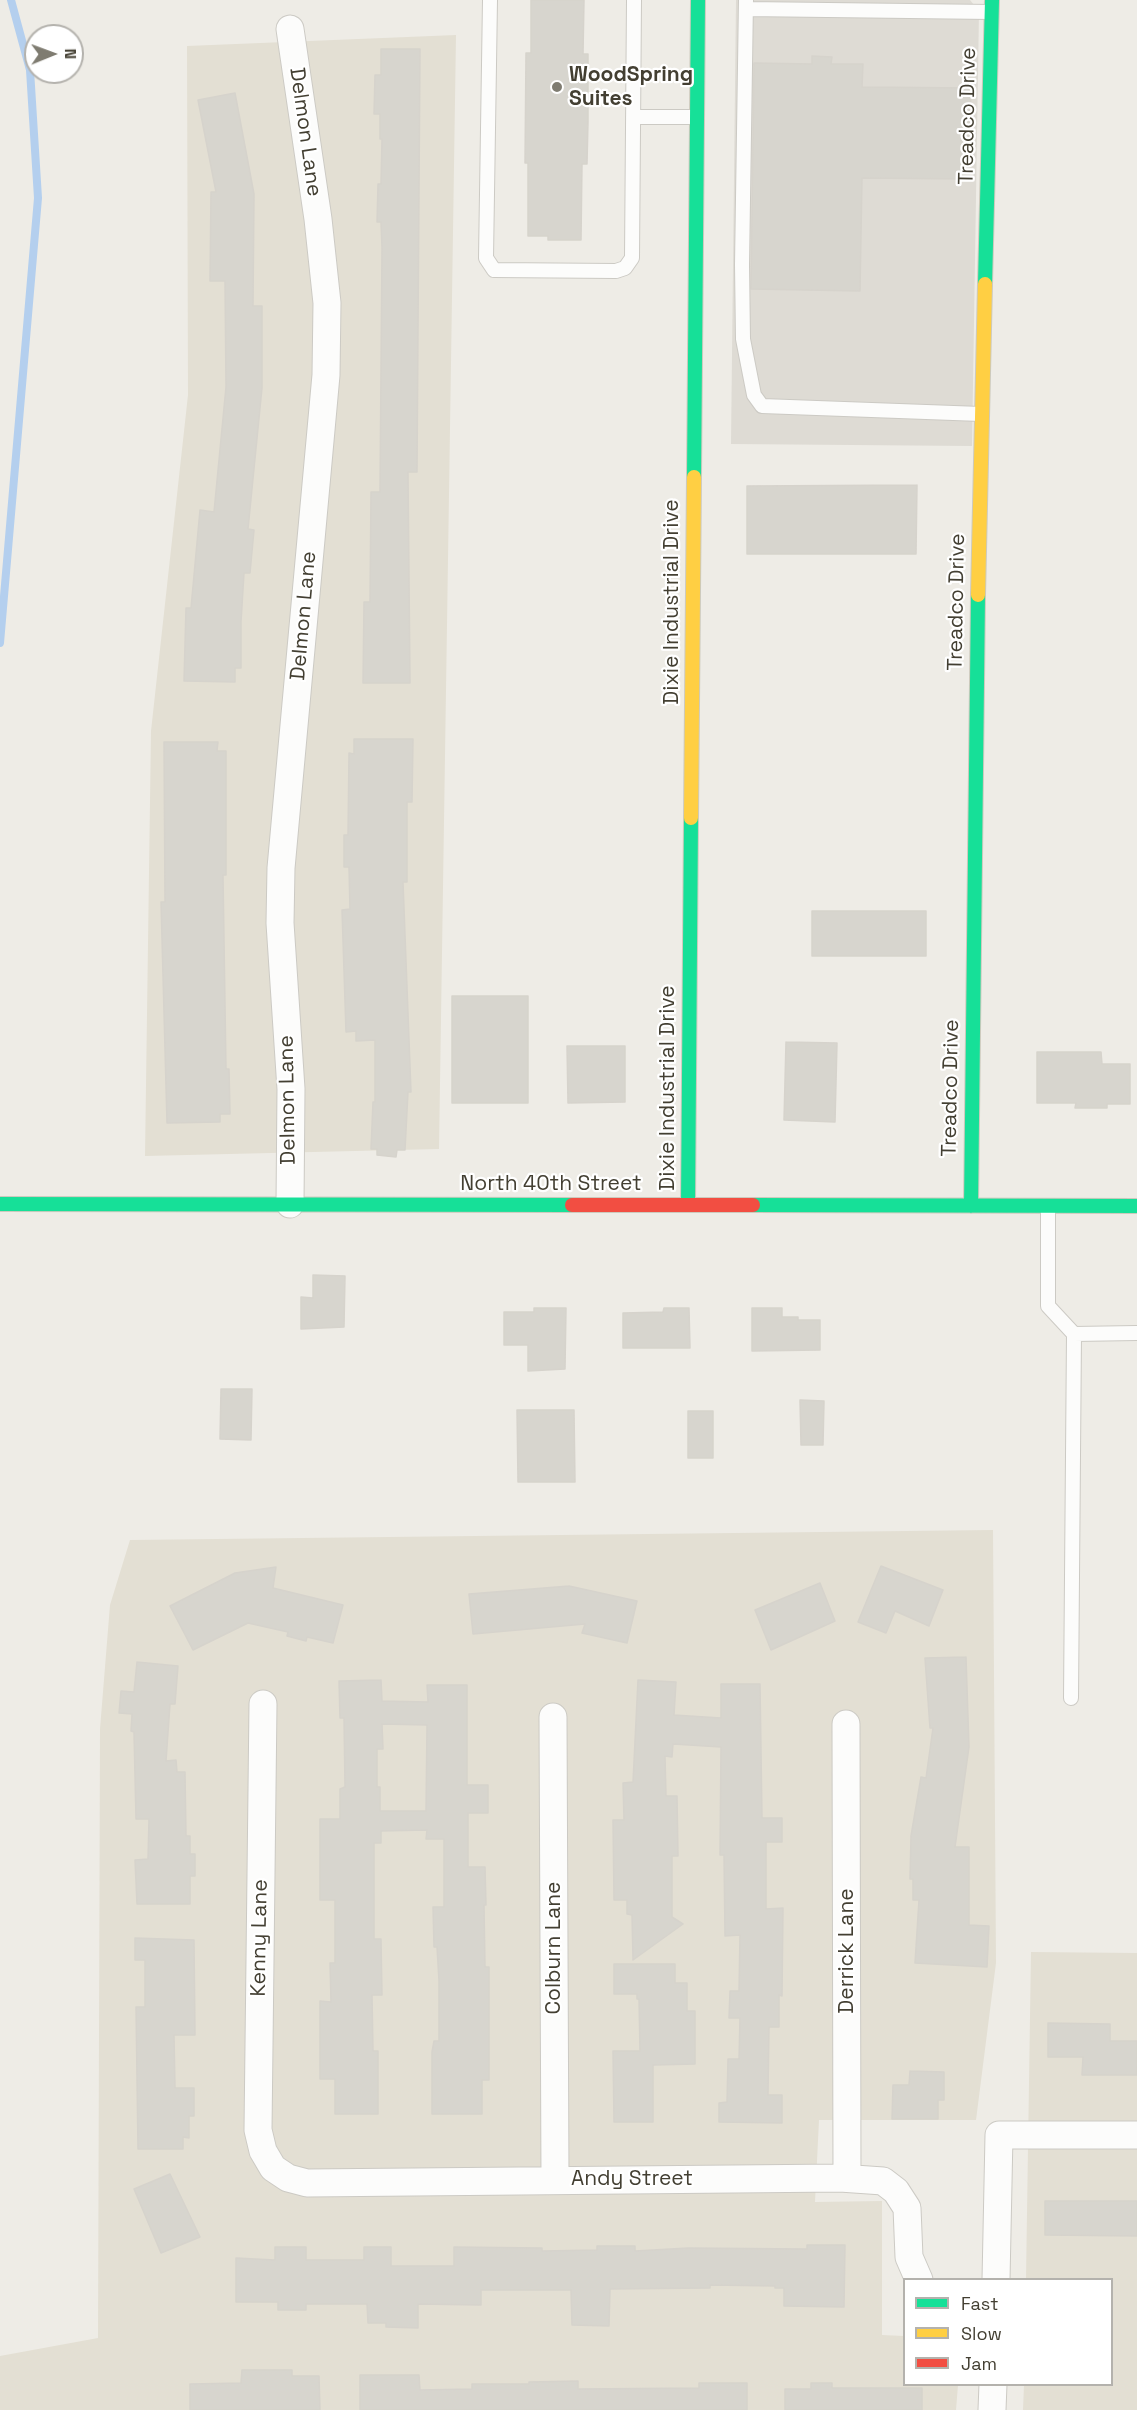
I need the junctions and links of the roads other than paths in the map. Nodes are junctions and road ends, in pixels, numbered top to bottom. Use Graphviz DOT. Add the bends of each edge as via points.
graph roads {
  1 [pos="490,0"];
  2 [pos="634,0"];
  3 [pos="698,0"];
  4 [pos="746,4"];
  5 [pos="992,6"];
  6 [pos="290,29"];
  7 [pos="633,117"];
  8 [pos="697,117"];
  9 [pos="981,414"];
  10 [pos="0,1204"];
  11 [pos="290,1204"];
  12 [pos="688,1205"];
  13 [pos="971,1206"];
  14 [pos="1137,1206"];
  15 [pos="1048,1207"];
  16 [pos="1137,1333"];
  17 [pos="1074,1334"];
  18 [pos="1071,1698"];
  19 [pos="263,1704"];
  20 [pos="553,1717"];
  21 [pos="846,1724"];
  22 [pos="1137,2135"];
  23 [pos="273,2168"];
  24 [pos="847,2178"];
  25 [pos="555,2179"];
  26 [pos="918,2278"];
  27 [pos="996,2278"];
  28 [pos="993,2386"];
  29 [pos="992,2410"];
  1 -- 7 [label="lane" via="486,258 494,270 625,268 632,258"];
  2 -- 7 [label="lane"];
  3 -- 8 [label="street, Dixie Industrial Drive"];
  4 -- 5 [label="lane"];
  4 -- 9 [label="lane" via="743,339 754,395 762,406"];
  5 -- 9 [label="street, Treadco Drive"];
  6 -- 11 [label="street, Delmon Lane" via="318,219 327,324 326,375 281,868 280,923 291,1089"];
  7 -- 8 [label="lane"];
  8 -- 12 [label="street, Dixie Industrial Drive"];
  9 -- 13 [label="street, Treadco Drive"];
  10 -- 11 [label="street, North 40th Street"];
  11 -- 12 [label="street, North 40th Street"];
  12 -- 13 [label="street, North 40th Street"];
  13 -- 15 [label="street, North 40th Street"];
  14 -- 15 [label="street, North 40th Street"];
  15 -- 17 [label="lane" via="1048,1306"];
  16 -- 17 [label="lane"];
  17 -- 18 [label="lane"];
  19 -- 23 [label="street, Kenny Lane" via="258,2130 263,2151"];
  20 -- 25 [label="street, Colburn Lane"];
  21 -- 24 [label="street, Derrick Lane"];
  22 -- 27 [label="street" via="999,2135"];
  23 -- 25 [label="street, Andy Street" via="288,2178 307,2182"];
  24 -- 25 [label="street, Andy Street"];
  24 -- 26 [label="street, Andy Street" via="883,2181 897,2191 907,2208 909,2257"];
  28 -- 29 [label="street"];
}
